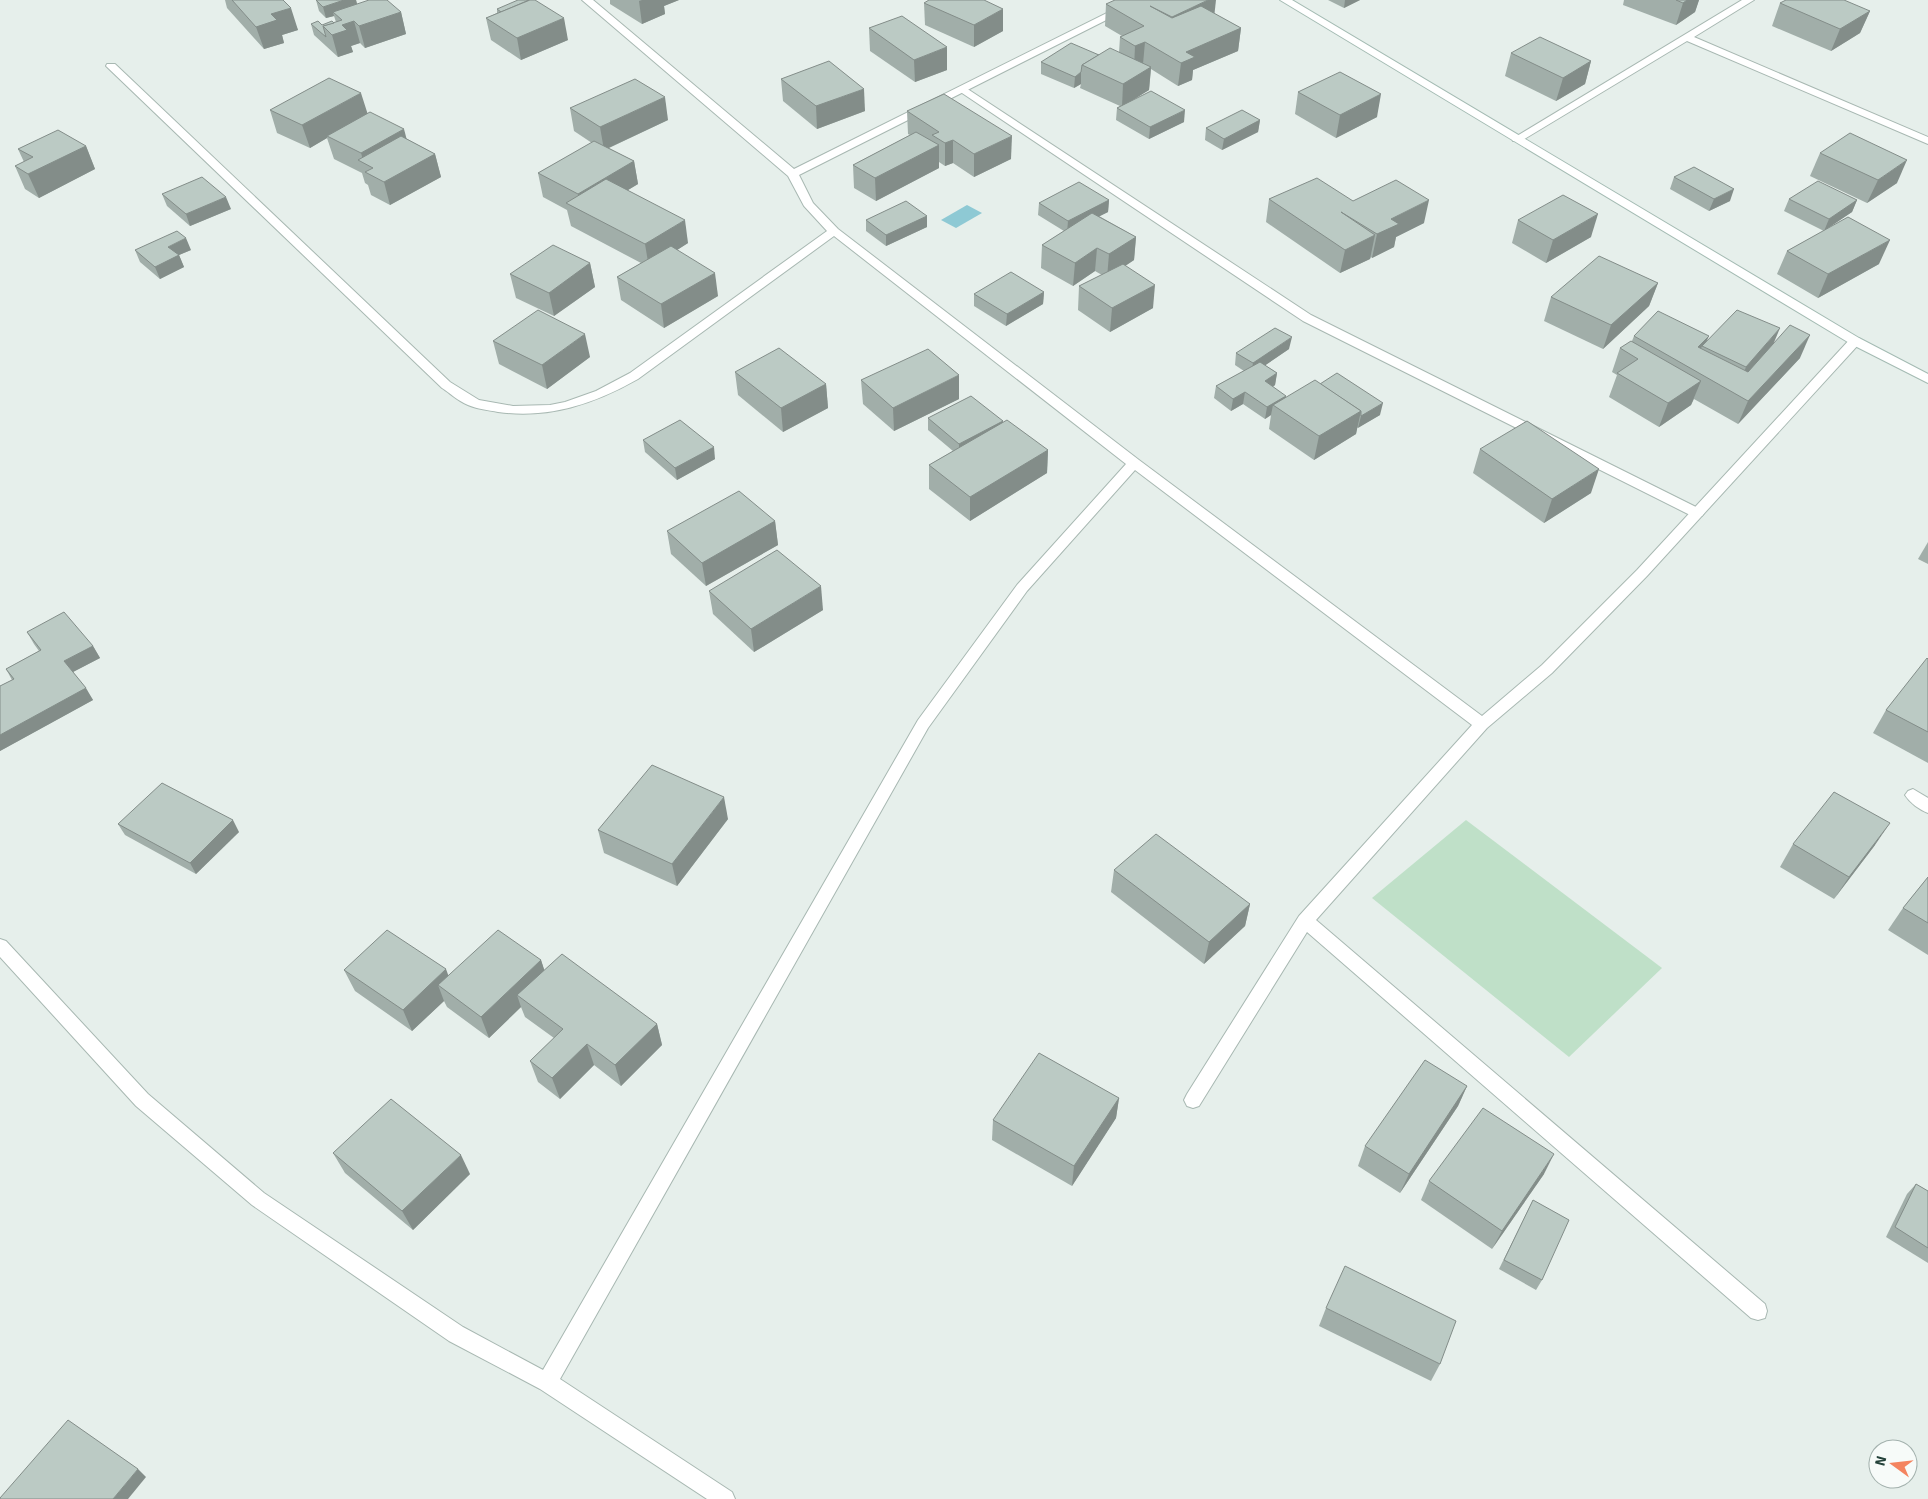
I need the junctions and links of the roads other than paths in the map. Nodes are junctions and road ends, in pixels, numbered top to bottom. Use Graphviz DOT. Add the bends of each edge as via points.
graph roads {
  1 [pos="587,0"];
  2 [pos="1141,0"];
  3 [pos="1285,0"];
  4 [pos="1750,0"];
  5 [pos="1686,37"];
  6 [pos="111,66"];
  7 [pos="964,89"];
  8 [pos="1517,139"];
  9 [pos="1928,141"];
  10 [pos="793,174"];
  11 [pos="834,231"];
  12 [pos="1855,341"];
  13 [pos="1928,379"];
  14 [pos="1134,463"];
  15 [pos="1697,513"];
  16 [pos="1482,724"];
  17 [pos="1913,795"];
  18 [pos="1928,807"];
  19 [pos="1305,921"];
  20 [pos="4,958"];
  21 [pos="1193,1100"];
  22 [pos="1758,1311"];
  23 [pos="547,1382"];
  24 [pos="725,1499"];
  1 -- 10 [label="street"];
  2 -- 7 [label="street"];
  3 -- 8 [label="street"];
  4 -- 5 [label="street"];
  5 -- 8 [label="street"];
  5 -- 9 [label="street"];
  6 -- 11 [label="street" via="446,385 472,403 508,410 537,411 571,406 606,393"];
  7 -- 10 [label="street"];
  7 -- 15 [label="street" via="1307,318"];
  8 -- 12 [label="street"];
  10 -- 11 [label="street" via="808,204"];
  11 -- 14 [label="street"];
  12 -- 13 [label="street"];
  12 -- 15 [label="street"];
  14 -- 16 [label="street"];
  14 -- 23 [label="street" via="1022,588 923,724"];
  15 -- 16 [label="street" via="1546,668"];
  16 -- 19 [label="street"];
  17 -- 18 [label="street"];
  19 -- 21 [label="street"];
  19 -- 22 [label="street"];
  20 -- 23 [label="street" via="142,1100 258,1199 456,1334"];
  23 -- 24 [label="street"];
}
